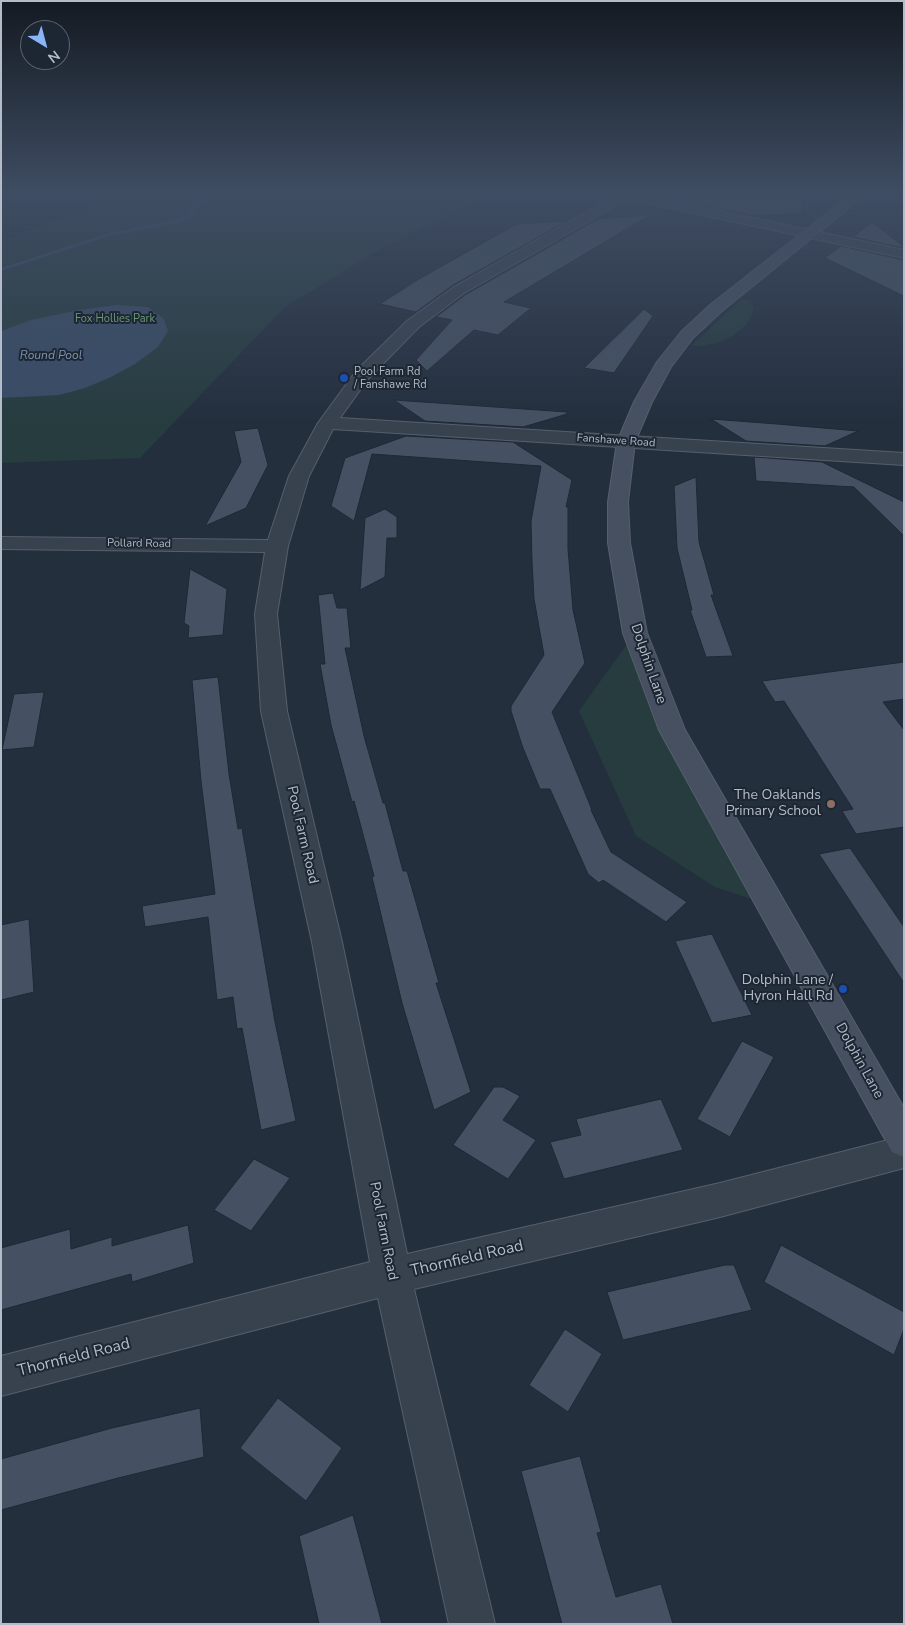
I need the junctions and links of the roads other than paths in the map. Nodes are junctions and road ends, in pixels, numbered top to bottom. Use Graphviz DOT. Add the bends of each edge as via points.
graph roads {
  1 [pos="493,271"];
  2 [pos="763,271"];
  3 [pos="327,422"];
  4 [pos="626,442"];
  5 [pos="904,459"];
  6 [pos="1,543"];
  7 [pos="277,546"];
  8 [pos="904,1141"];
  9 [pos="904,1152"];
  10 [pos="391,1276"];
  11 [pos="1,1376"];
  12 [pos="472,1624"];
  1 -- 3 [label="street, Pool Farm Road" via="459,290 413,324 362,375"];
  2 -- 4 [label="street, Dolphin Lane" via="687,335 663,366"];
  3 -- 4 [label="street, Fanshawe Road"];
  3 -- 7 [label="street, Pool Farm Road" via="299,476"];
  4 -- 5 [label="street, Fanshawe Road"];
  4 -- 8 [label="street, Dolphin Lane" via="618,502 625,587 635,633 672,730"];
  6 -- 7 [label="street, Pollard Road"];
  7 -- 10 [label="street, Pool Farm Road" via="266,614 274,710 327,942"];
  9 -- 10 [label="street, Thornfield Road" via="720,1200"];
  10 -- 11 [label="street, Thornfield Road"];
  10 -- 12 [label="street, Pool Farm Road"];
}
